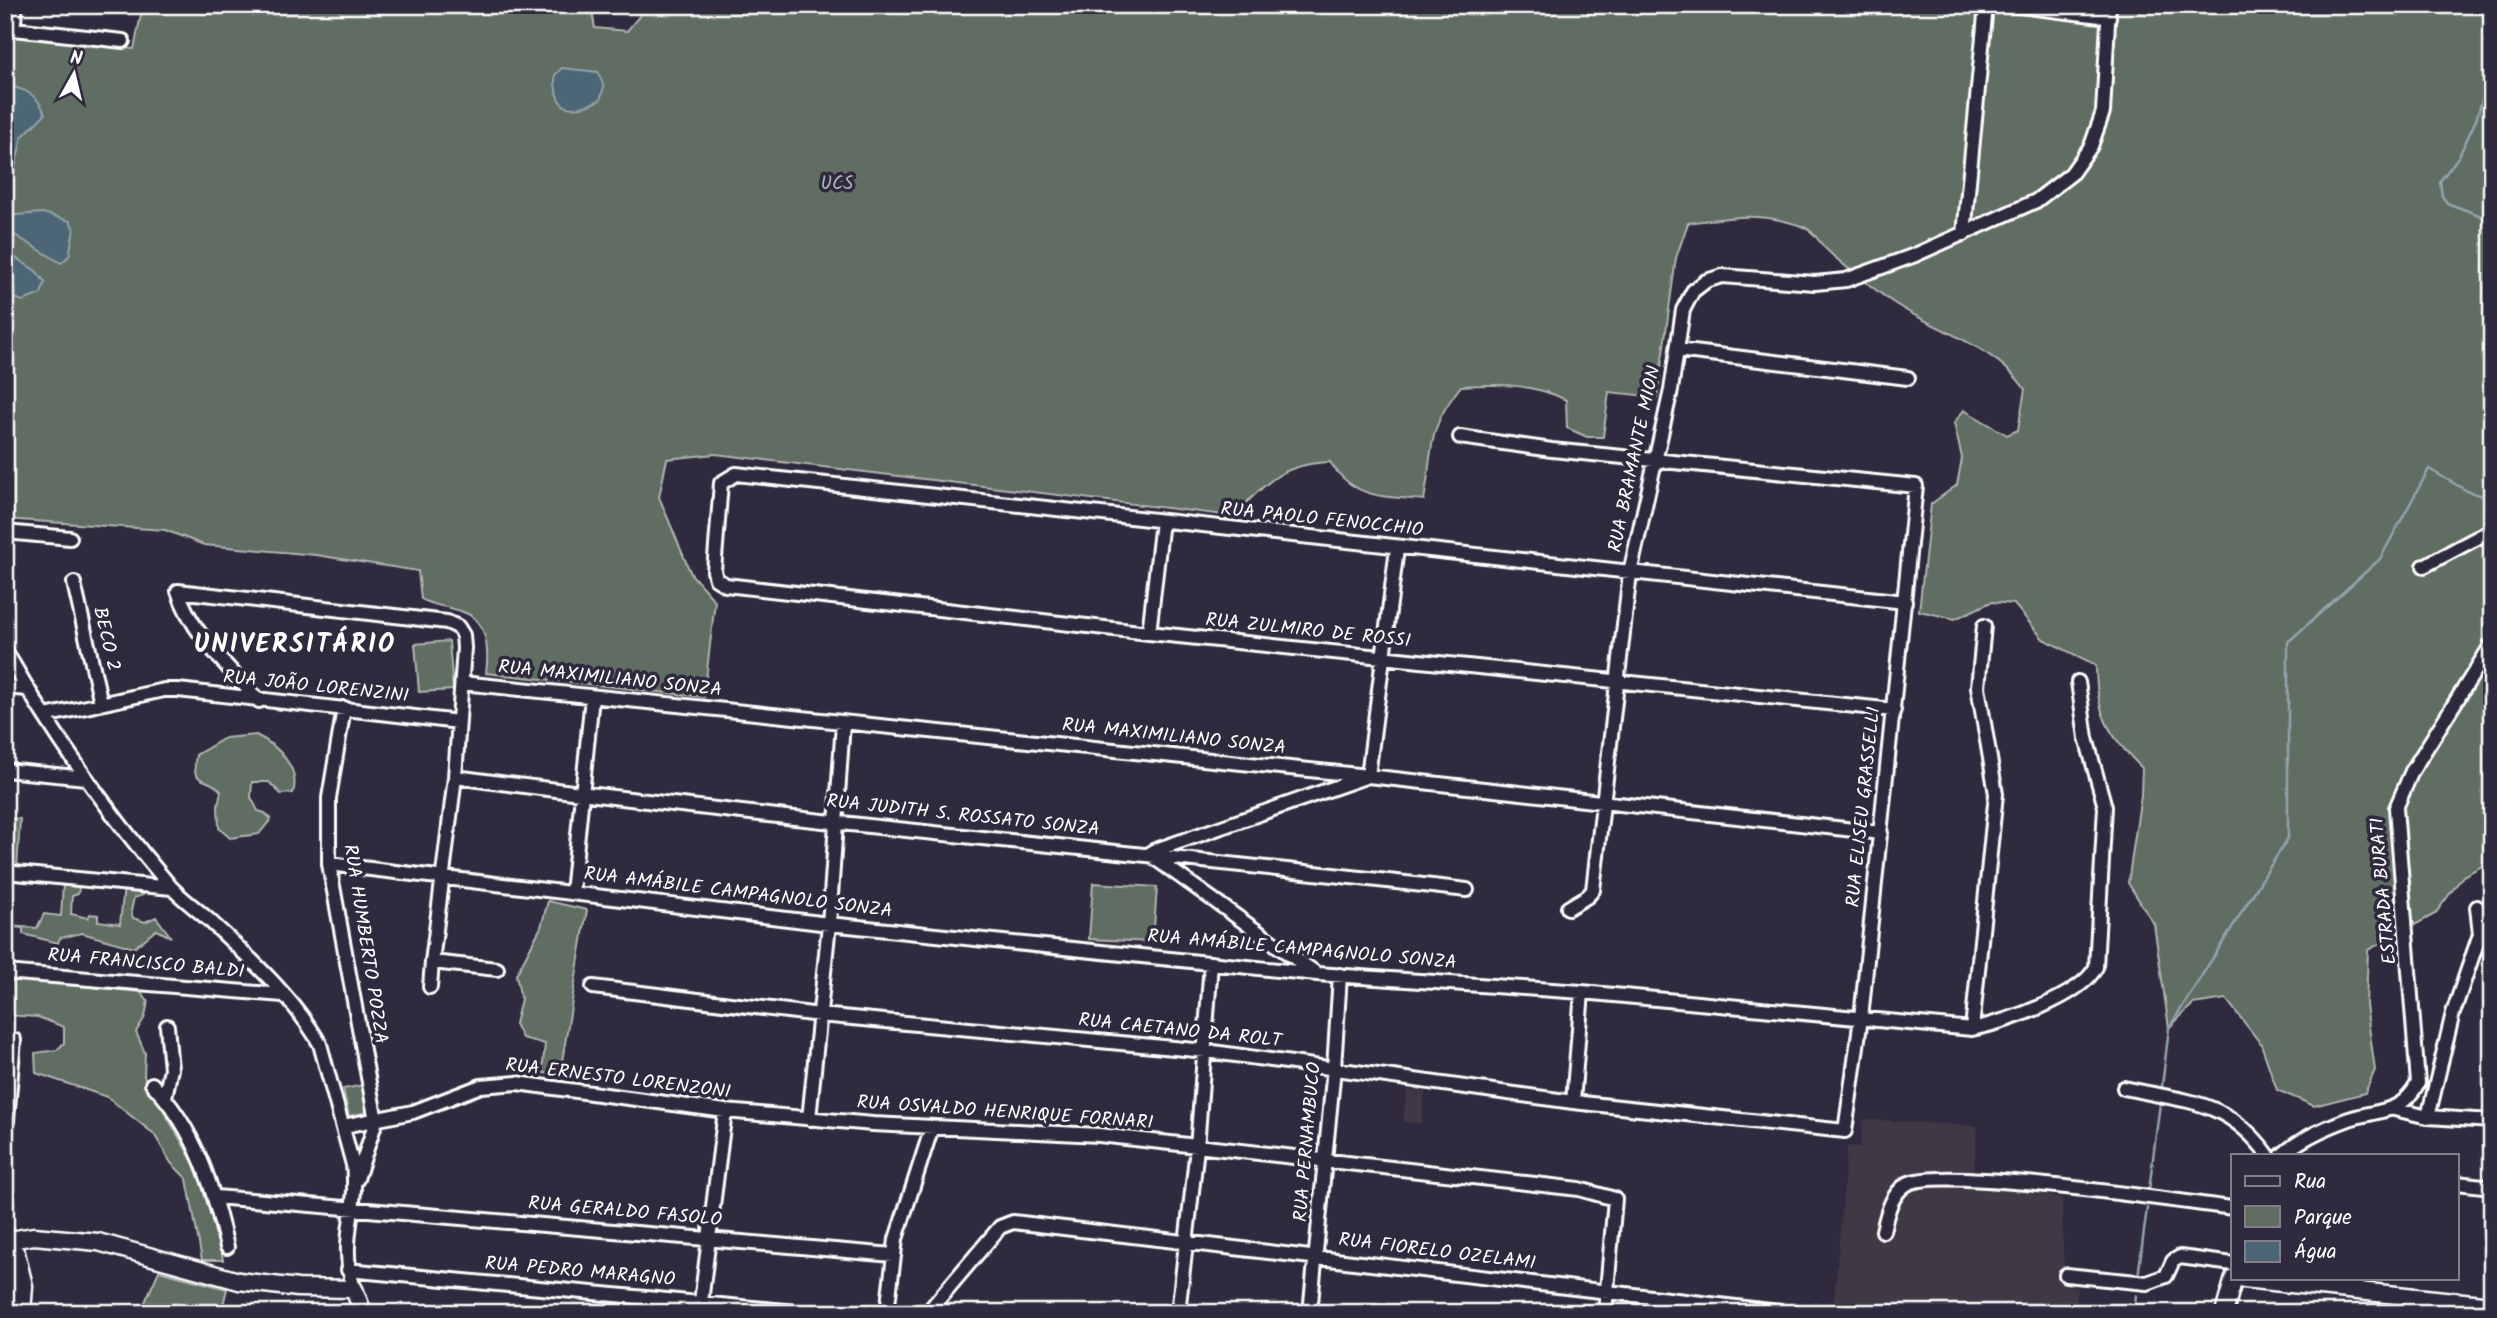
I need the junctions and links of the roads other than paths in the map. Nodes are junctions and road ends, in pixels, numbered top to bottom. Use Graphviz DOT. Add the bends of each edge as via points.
graph roads {
  1 [pos="16,5"];
  2 [pos="1986,5"];
  3 [pos="2011,5"];
  4 [pos="2109,11"];
  5 [pos="9,28"];
  6 [pos="123,41"];
  7 [pos="1964,234"];
  8 [pos="1677,349"];
  9 [pos="1908,378"];
  10 [pos="1460,437"];
  11 [pos="1655,461"];
  12 [pos="1162,521"];
  13 [pos="2492,530"];
  14 [pos="5,532"];
  15 [pos="70,538"];
  16 [pos="1397,548"];
  17 [pos="2424,566"];
  18 [pos="1630,573"];
  19 [pos="74,583"];
  20 [pos="720,583"];
  21 [pos="1905,602"];
  22 [pos="1984,626"];
  23 [pos="1149,633"];
  24 [pos="2492,644"];
  25 [pos="5,650"];
  26 [pos="1384,658"];
  27 [pos="1617,682"];
  28 [pos="2078,682"];
  29 [pos="462,683"];
  30 [pos="5,687"];
  31 [pos="27,689"];
  32 [pos="592,697"];
  33 [pos="259,701"];
  34 [pos="101,704"];
  35 [pos="344,708"];
  36 [pos="1894,710"];
  37 [pos="45,716"];
  38 [pos="459,722"];
  39 [pos="843,723"];
  40 [pos="5,770"];
  41 [pos="1368,776"];
  42 [pos="455,777"];
  43 [pos="86,778"];
  44 [pos="583,794"];
  45 [pos="1604,802"];
  46 [pos="836,823"];
  47 [pos="1881,833"];
  48 [pos="1148,853"];
  49 [pos="329,864"];
  50 [pos="5,872"];
  51 [pos="443,877"];
  52 [pos="172,888"];
  53 [pos="1467,890"];
  54 [pos="572,893"];
  55 [pos="2477,907"];
  56 [pos="1568,908"];
  57 [pos="829,924"];
  58 [pos="432,962"];
  59 [pos="1211,963"];
  60 [pos="497,970"];
  61 [pos="5,972"];
  62 [pos="1317,974"];
  63 [pos="1340,975"];
  64 [pos="429,987"];
  65 [pos="593,987"];
  66 [pos="1582,992"];
  67 [pos="283,995"];
  68 [pos="820,1015"];
  69 [pos="1861,1018"];
  70 [pos="167,1026"];
  71 [pos="1972,1029"];
  72 [pos="14,1040"];
  73 [pos="1206,1051"];
  74 [pos="1334,1068"];
  75 [pos="152,1084"];
  76 [pos="2124,1088"];
  77 [pos="165,1097"];
  78 [pos="1573,1102"];
  79 [pos="2393,1109"];
  80 [pos="725,1111"];
  81 [pos="2428,1117"];
  82 [pos="809,1119"];
  83 [pos="376,1121"];
  84 [pos="2492,1121"];
  85 [pos="344,1126"];
  86 [pos="932,1128"];
  87 [pos="1845,1131"];
  88 [pos="6,1136"];
  89 [pos="5,1143"];
  90 [pos="1197,1148"];
  91 [pos="2267,1154"];
  92 [pos="2282,1154"];
  93 [pos="1326,1161"];
  94 [pos="355,1183"];
  95 [pos="2458,1183"];
  96 [pos="2492,1187"];
  97 [pos="216,1197"];
  98 [pos="353,1206"];
  99 [pos="2231,1208"];
  100 [pos="1883,1231"];
  101 [pos="708,1238"];
  102 [pos="1185,1242"];
  103 [pos="227,1247"];
  104 [pos="10,1250"];
  105 [pos="893,1255"];
  106 [pos="1316,1256"];
  107 [pos="2231,1264"];
  108 [pos="348,1270"];
  109 [pos="2066,1275"];
  110 [pos="2233,1280"];
  111 [pos="2253,1280"];
  112 [pos="354,1289"];
  113 [pos="1606,1291"];
  114 [pos="701,1302"];
  115 [pos="2492,1305"];
  116 [pos="9,1313"];
  117 [pos="22,1313"];
  118 [pos="363,1313"];
  119 [pos="807,1313"];
  120 [pos="887,1313"];
  121 [pos="927,1313"];
  122 [pos="1178,1313"];
  123 [pos="1310,1313"];
  124 [pos="1605,1313"];
  125 [pos="1787,1313"];
  126 [pos="2224,1313"];
  1 -- 5 [label="street"];
  2 -- 7 [label="street"];
  3 -- 4 [label="street"];
  4 -- 7 [label="street, RUA BRAMANTE MION" via="2103,112 2091,146 2071,174 2036,201"];
  5 -- 6 [label="street"];
  7 -- 8 [label="street, RUA BRAMANTE MION" via="1846,280 1815,283 1722,275 1706,281 1692,291 1683,310"];
  8 -- 9 [label="street"];
  8 -- 11 [label="street, RUA BRAMANTE MION"];
  10 -- 11 [label="street"];
  11 -- 18 [label="street, RUA BRAMANTE MION"];
  11 -- 21 [label="street, RUA ELISEU GRASSELLI" via="1916,486"];
  12 -- 16 [label="street, RUA PAOLO FENOCCHIO"];
  12 -- 20 [label="street, RUA PAOLO FENOCCHIO" via="736,474 721,483 714,571"];
  12 -- 23 [label="street"];
  13 -- 17 [label="street"];
  14 -- 15 [label="street"];
  16 -- 18 [label="street, RUA PAOLO FENOCCHIO"];
  16 -- 26 [label="street"];
  18 -- 21 [label="street, RUA PAOLO FENOCCHIO"];
  18 -- 27 [label="street, RUA BRAMANTE MION"];
  19 -- 34 [label="street, BECO 2"];
  20 -- 23 [label="street, RUA ZULMIRO DE ROSSI"];
  21 -- 36 [label="street, RUA ELISEU GRASSELLI"];
  22 -- 71 [label="street" via="1978,687 1996,794"];
  23 -- 26 [label="street, RUA ZULMIRO DE ROSSI"];
  24 -- 79 [label="street, ESTRADA BURATI" via="2412,771 2396,808 2419,1065 2418,1083 2410,1097"];
  25 -- 31 [label="street"];
  26 -- 27 [label="street, RUA ZULMIRO DE ROSSI"];
  26 -- 41 [label="street"];
  27 -- 36 [label="street, RUA ZULMIRO DE ROSSI"];
  27 -- 45 [label="street, RUA BRAMANTE MION"];
  28 -- 71 [label="street, RUA AMÁBILE CAMPAGNOLO SONZA" via="2086,738 2105,807 2096,967 2091,976 2042,1006 2005,1022"];
  29 -- 32 [label="street, RUA MAXIMILIANO SONZA"];
  29 -- 33 [label="street" via="463,635 447,622 178,591 199,634"];
  29 -- 38 [label="street"];
  30 -- 31 [label="street"];
  31 -- 37 [label="street"];
  32 -- 39 [label="street, RUA MAXIMILIANO SONZA"];
  32 -- 44 [label="street"];
  33 -- 34 [label="street, RUA JOÃO LORENZINI" via="164,690"];
  33 -- 35 [label="street, RUA JOÃO LORENZINI"];
  34 -- 37 [label="street, RUA JOÃO LORENZINI"];
  35 -- 38 [label="street, RUA JOÃO LORENZINI"];
  35 -- 49 [label="street, RUA HUMBERTO POZZA" via="329,798"];
  36 -- 47 [label="street, RUA ELISEU GRASSELLI"];
  37 -- 43 [label="street"];
  38 -- 42 [label="street"];
  39 -- 41 [label="street, RUA MAXIMILIANO SONZA"];
  39 -- 46 [label="street"];
  40 -- 43 [label="street"];
  41 -- 45 [label="street, RUA MAXIMILIANO SONZA"];
  41 -- 48 [label="street"];
  42 -- 44 [label="street, RUA JUDITH S. ROSSATO SONZA"];
  42 -- 51 [label="street"];
  43 -- 52 [label="street"];
  44 -- 46 [label="street, RUA JUDITH S. ROSSATO SONZA"];
  44 -- 54 [label="street"];
  45 -- 47 [label="street, RUA MAXIMILIANO SONZA"];
  45 -- 56 [label="street, RUA BRAMANTE MION" via="1592,890"];
  46 -- 48 [label="street, RUA JUDITH S. ROSSATO SONZA"];
  46 -- 57 [label="street"];
  47 -- 69 [label="street, RUA ELISEU GRASSELLI"];
  48 -- 53 [label="street, RUA JUDITH S. ROSSATO SONZA"];
  48 -- 62 [label="street"];
  49 -- 51 [label="street, RUA AMÁBILE CAMPAGNOLO SONZA"];
  49 -- 83 [label="street, RUA HUMBERTO POZZA"];
  50 -- 52 [label="street"];
  51 -- 54 [label="street, RUA AMÁBILE CAMPAGNOLO SONZA"];
  51 -- 58 [label="street"];
  52 -- 67 [label="street"];
  54 -- 57 [label="street, RUA AMÁBILE CAMPAGNOLO SONZA"];
  55 -- 81 [label="street" via="2480,934 2453,1013"];
  57 -- 59 [label="street, RUA AMÁBILE CAMPAGNOLO SONZA"];
  57 -- 68 [label="street"];
  58 -- 60 [label="street"];
  58 -- 64 [label="street"];
  59 -- 62 [label="street, RUA AMÁBILE CAMPAGNOLO SONZA"];
  59 -- 73 [label="street"];
  61 -- 67 [label="street, RUA FRANCISCO BALDI"];
  62 -- 63 [label="street, RUA AMÁBILE CAMPAGNOLO SONZA"];
  63 -- 66 [label="street, RUA AMÁBILE CAMPAGNOLO SONZA"];
  63 -- 74 [label="street, RUA PERNAMBUCO"];
  65 -- 68 [label="street, RUA CAETANO DA ROLT"];
  66 -- 69 [label="street, RUA AMÁBILE CAMPAGNOLO SONZA"];
  66 -- 78 [label="street"];
  67 -- 85 [label="street" via="320,1044"];
  68 -- 73 [label="street, RUA CAETANO DA ROLT"];
  68 -- 82 [label="street"];
  69 -- 71 [label="street, RUA AMÁBILE CAMPAGNOLO SONZA"];
  69 -- 87 [label="street, RUA ELISEU GRASSELLI"];
  70 -- 77 [label="street" via="170,1069"];
  72 -- 88 [label="street"];
  73 -- 74 [label="street, RUA CAETANO DA ROLT"];
  73 -- 90 [label="street"];
  74 -- 78 [label="street, RUA CAETANO DA ROLT"];
  74 -- 93 [label="street, RUA PERNAMBUCO"];
  75 -- 77 [label="street"];
  76 -- 91 [label="street" via="2229,1115"];
  77 -- 97 [label="street" via="200,1155"];
  78 -- 87 [label="street, RUA CAETANO DA ROLT"];
  79 -- 81 [label="street"];
  79 -- 92 [label="street" via="2348,1119"];
  80 -- 82 [label="street, RUA ERNESTO LORENZONI"];
  80 -- 83 [label="street, RUA ERNESTO LORENZONI" via="499,1083"];
  80 -- 101 [label="street"];
  81 -- 84 [label="street"];
  82 -- 86 [label="street, RUA OSVALDO HENRIQUE FORNARI"];
  83 -- 85 [label="street, RUA ERNESTO LORENZONI"];
  83 -- 94 [label="street, RUA HUMBERTO POZZA"];
  85 -- 94 [label="street"];
  86 -- 90 [label="street, RUA OSVALDO HENRIQUE FORNARI" via="1099,1135"];
  86 -- 105 [label="street"];
  88 -- 89 [label="street"];
  90 -- 93 [label="street, RUA OSVALDO HENRIQUE FORNARI"];
  90 -- 102 [label="street"];
  93 -- 106 [label="street, RUA PERNAMBUCO"];
  93 -- 113 [label="street, RUA OSVALDO HENRIQUE FORNARI" via="1579,1189 1615,1199"];
  94 -- 98 [label="street"];
  95 -- 96 [label="street"];
  97 -- 98 [label="street, RUA GERALDO FASOLO"];
  97 -- 103 [label="street"];
  98 -- 101 [label="street, RUA GERALDO FASOLO"];
  98 -- 108 [label="street" via="346,1239"];
  99 -- 100 [label="street" via="2051,1186 1920,1179 1897,1192"];
  101 -- 105 [label="street, RUA GERALDO FASOLO"];
  101 -- 114 [label="street"];
  102 -- 106 [label="street, RUA FIORELO OZELAMI"];
  102 -- 121 [label="street, RUA FIORELO OZELAMI" via="1013,1222 1000,1227"];
  102 -- 122 [label="street"];
  104 -- 112 [label="main road" via="26,1237 107,1244 239,1281"];
  104 -- 116 [label="main road"];
  104 -- 117 [label="main road" via="24,1286"];
  105 -- 120 [label="street"];
  106 -- 113 [label="street, RUA FIORELO OZELAMI"];
  106 -- 123 [label="street, RUA PERNAMBUCO"];
  107 -- 109 [label="street" via="2180,1257 2166,1276 2147,1283"];
  108 -- 112 [label="street"];
  108 -- 114 [label="street, RUA PEDRO MARAGNO"];
  110 -- 126 [label="main road"];
  111 -- 115 [label="main road"];
  112 -- 118 [label="main road"];
  113 -- 124 [label="street"];
  113 -- 125 [label="street, RUA FIORELO OZELAMI"];
  114 -- 119 [label="street, RUA PEDRO MARAGNO"];
}
